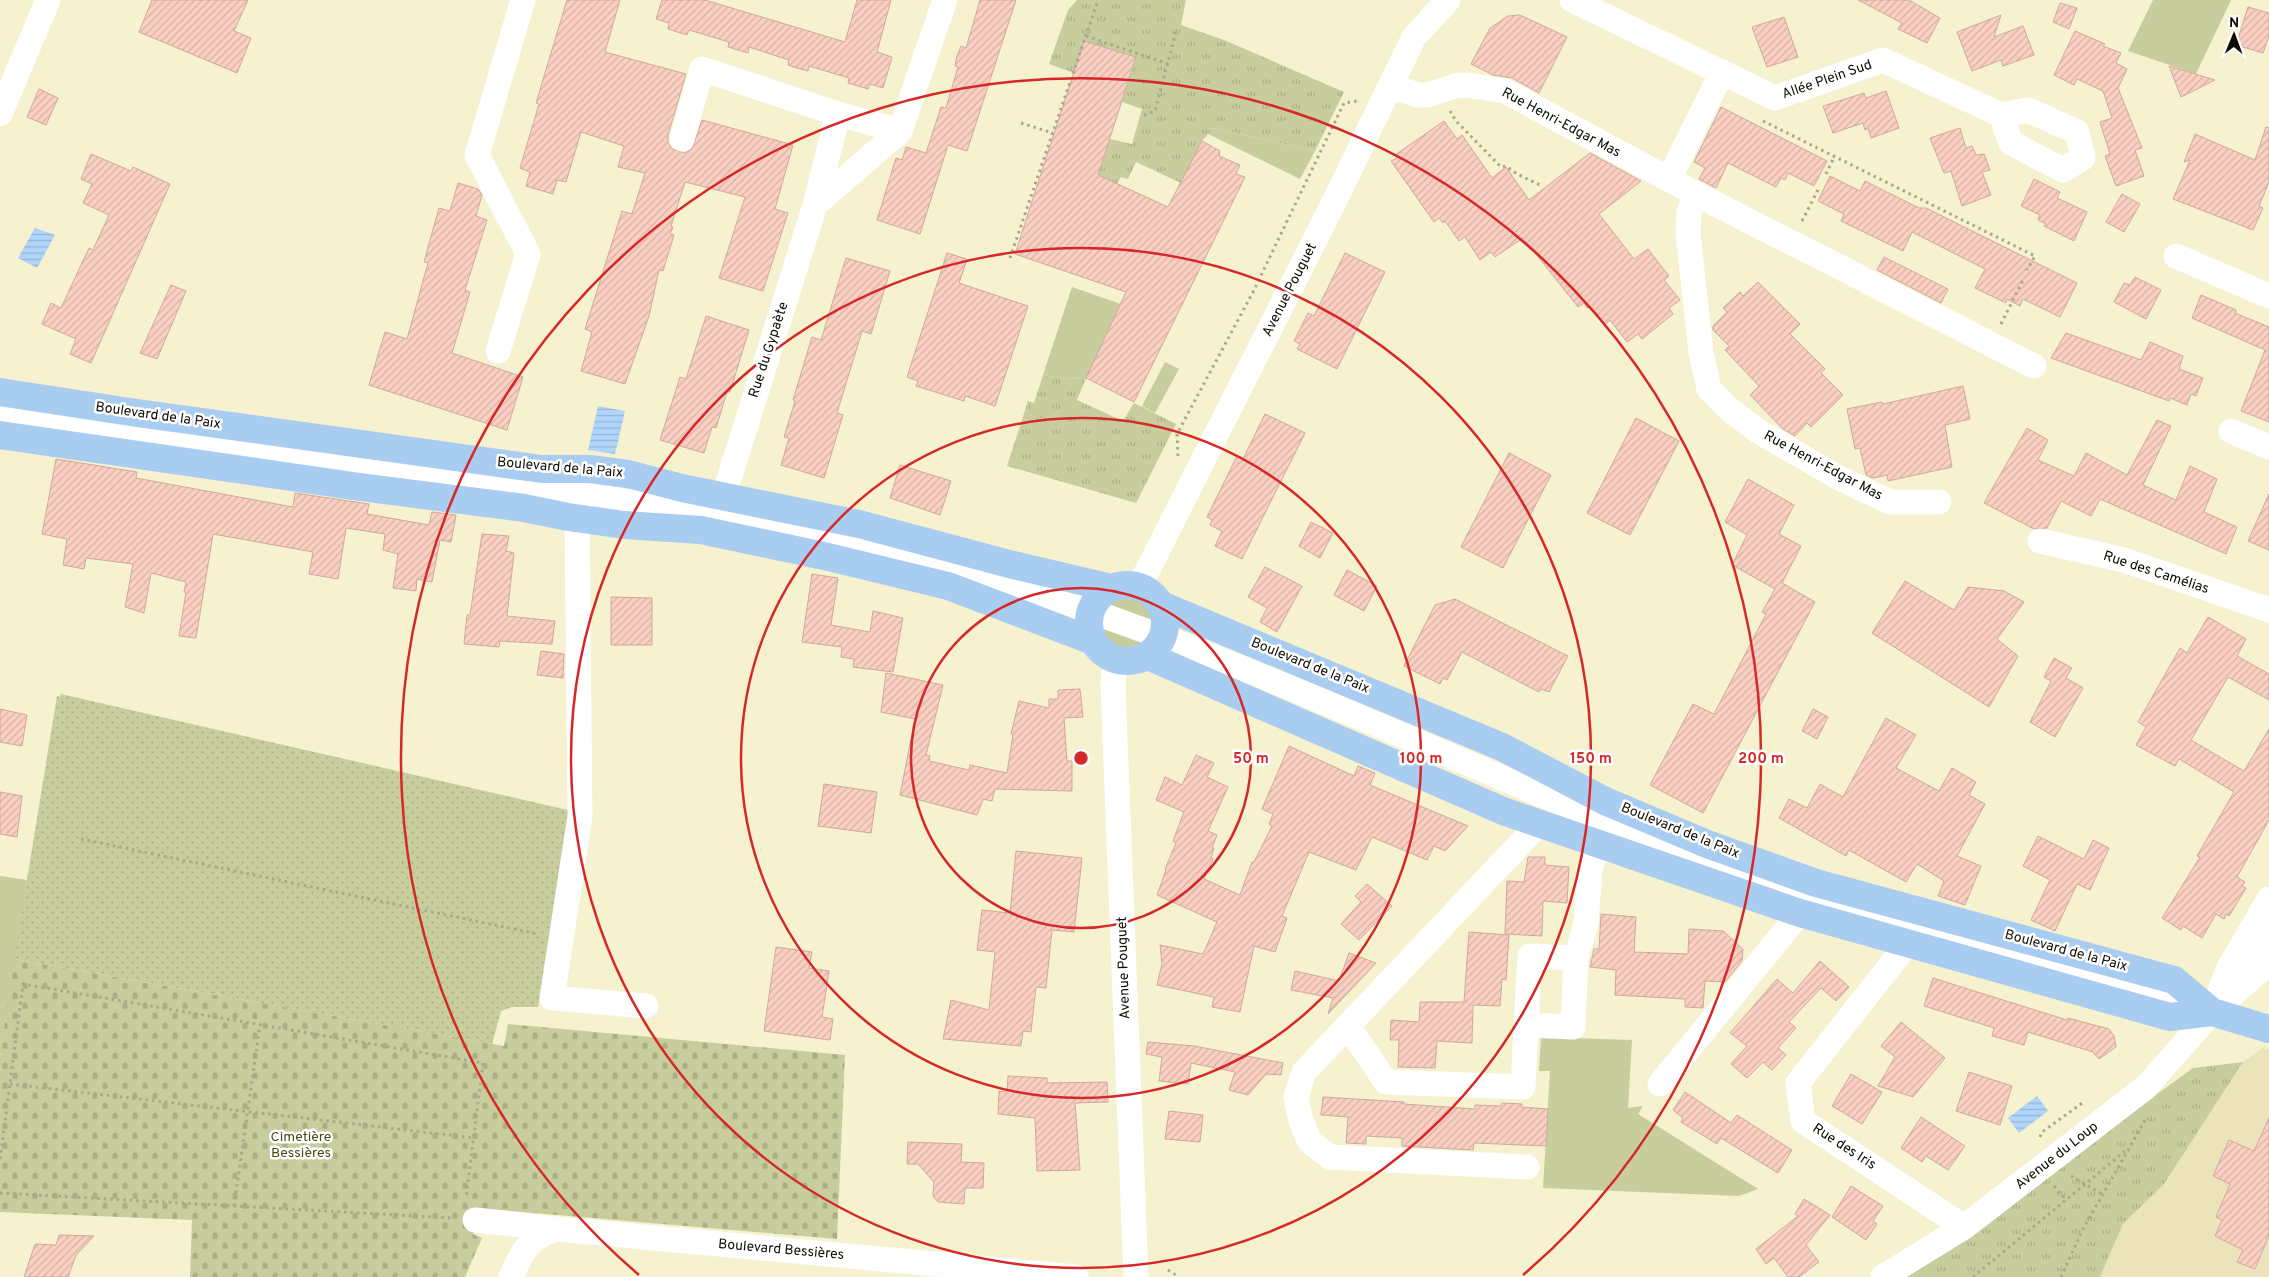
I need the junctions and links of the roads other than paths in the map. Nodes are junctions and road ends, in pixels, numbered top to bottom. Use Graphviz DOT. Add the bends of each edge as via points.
graph roads {
  1 [pos="48,0"];
  2 [pos="523,0"];
  3 [pos="945,0"];
  4 [pos="1448,0"];
  5 [pos="1572,0"];
  6 [pos="1722,72"];
  7 [pos="1387,92"];
  8 [pos="0,114"];
  9 [pos="838,114"];
  10 [pos="2002,115"];
  11 [pos="900,131"];
  12 [pos="682,139"];
  13 [pos="1669,179"];
  14 [pos="1696,194"];
  15 [pos="815,205"];
  16 [pos="2176,256"];
  17 [pos="2269,296"];
  18 [pos="498,351"];
  19 [pos="2034,366"];
  20 [pos="0,392"];
  21 [pos="0,413"];
  22 [pos="2231,432"];
  23 [pos="0,435"];
  24 [pos="2269,447"];
  25 [pos="724,495"];
  26 [pos="1939,502"];
  27 [pos="577,519"];
  28 [pos="2040,541"];
  29 [pos="1139,587"];
  30 [pos="1111,588"];
  31 [pos="1161,605"];
  32 [pos="2269,610"];
  33 [pos="1091,611"];
  34 [pos="1093,641"];
  35 [pos="1156,646"];
  36 [pos="1115,660"];
  37 [pos="1539,824"];
  38 [pos="1599,844"];
  39 [pos="2269,899"];
  40 [pos="1811,907"];
  41 [pos="1931,914"];
  42 [pos="2269,936"];
  43 [pos="1908,943"];
  44 [pos="1576,958"];
  45 [pos="2269,963"];
  46 [pos="646,1006"];
  47 [pos="2212,1012"];
  48 [pos="1526,1025"];
  49 [pos="1348,1026"];
  50 [pos="2269,1029"];
  51 [pos="1660,1084"];
  52 [pos="1527,1167"];
  53 [pos="469,1219"];
  54 [pos="1964,1227"];
  55 [pos="557,1229"];
  56 [pos="511,1277"];
  57 [pos="1076,1277"];
  58 [pos="1136,1277"];
  59 [pos="1883,1277"];
  1 -- 8 [label="street"];
  2 -- 18 [label="street" via="477,155 528,254"];
  3 -- 11 [label="street"];
  4 -- 7 [label="street, Avenue Pouguet" via="1414,37"];
  5 -- 6 [label="street, Allée Plein Sud"];
  6 -- 10 [label="street, Allée Plein Sud" via="1775,98 1883,60"];
  6 -- 13 [label="street"];
  7 -- 13 [label="street, Rue Henri-Edgar Mas" via="1428,95 1466,85 1505,92"];
  7 -- 29 [label="street, Avenue Pouguet"];
  9 -- 11 [label="street"];
  9 -- 12 [label="street" via="702,69"];
  9 -- 15 [label="street, Rue du Gypaète"];
  11 -- 15 [label="street"];
  13 -- 14 [label="street, Rue Henri-Edgar Mas"];
  14 -- 19 [label="street, Rue Henri-Edgar Mas"];
  14 -- 26 [label="street, Rue Henri-Edgar Mas" via="1689,212 1688,233 1701,352 1709,389 1758,431 1848,482 1890,502"];
  15 -- 25 [label="street, Rue du Gypaète"];
  16 -- 17 [label="street"];
  20 -- 25 [label="main road, Boulevard de la Paix" via="137,414 542,469 590,469 628,474"];
  21 -- 33 [label="street" via="722,516 940,565"];
  22 -- 24 [label="street"];
  23 -- 27 [label="main road" via="524,508"];
  25 -- 30 [label="main road, Boulevard de la Paix" via="859,524"];
  27 -- 34 [label="main road" via="700,530 843,561 948,586"];
  27 -- 46 [label="street" via="580,816 552,998"];
  28 -- 32 [label="street, Rue des Camélias" via="2124,560"];
  29 -- 30 [label="main road, Boulevard de la Paix"];
  29 -- 31 [label="main road, Boulevard de la Paix" via="1148,591"];
  30 -- 33 [label="main road" via="1102,594"];
  31 -- 35 [label="main road" via="1165,620"];
  31 -- 41 [label="main road, Boulevard de la Paix" via="1477,736 1605,801 1707,844 1816,883"];
  33 -- 34 [label="main road" via="1089,627"];
  33 -- 35 [label="street"];
  34 -- 36 [label="main road"];
  35 -- 36 [label="main road" via="1132,661"];
  35 -- 37 [label="main road, Boulevard de la Paix" via="1503,812"];
  35 -- 40 [label="street" via="1703,861"];
  36 -- 58 [label="street, Avenue Pouguet" via="1113,693"];
  37 -- 38 [label="main road, Boulevard de la Paix"];
  37 -- 49 [label="street"];
  38 -- 40 [label="main road, Boulevard de la Paix"];
  38 -- 44 [label="street" via="1590,869 1586,923"];
  39 -- 47 [label="street, Avenue du Loup" via="2229,968"];
  40 -- 41 [label="street"];
  40 -- 43 [label="main road, Boulevard de la Paix"];
  40 -- 47 [label="street"];
  40 -- 51 [label="street"];
  41 -- 47 [label="main road, Boulevard de la Paix" via="2174,980"];
  42 -- 47 [label="street" via="2255,960"];
  43 -- 47 [label="main road, Boulevard de la Paix" via="2170,1017"];
  43 -- 54 [label="street, Rue des Iris" via="1798,1083 1804,1121"];
  44 -- 48 [label="street" via="1530,956"];
  44 -- 48 [label="street" via="1573,1027"];
  45 -- 47 [label="street, Avenue du Loup"];
  47 -- 50 [label="main road, Boulevard de la Paix"];
  47 -- 54 [label="street, Avenue du Loup" via="2146,1087"];
  48 -- 49 [label="street" via="1522,1087 1386,1082"];
  49 -- 52 [label="street" via="1304,1072 1298,1088 1296,1097 1310,1142 1330,1156"];
  53 -- 55 [label="street"];
  54 -- 59 [label="street, Avenue du Loup"];
  55 -- 56 [label="street, Boulevard Bessières" via="540,1234 524,1248"];
  55 -- 57 [label="street, Boulevard Bessières"];
}
